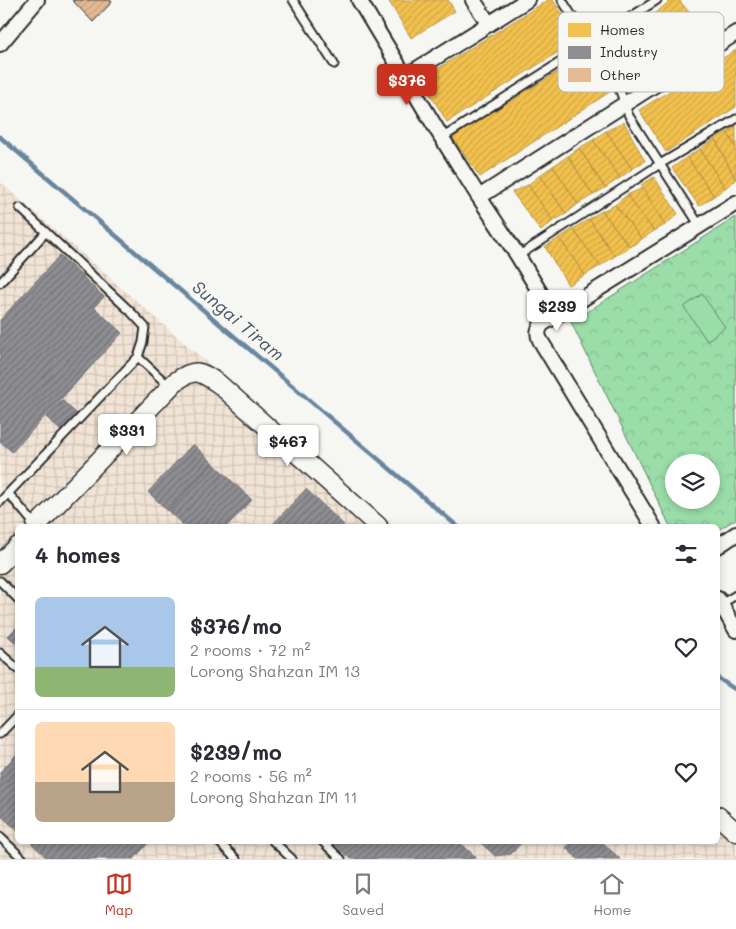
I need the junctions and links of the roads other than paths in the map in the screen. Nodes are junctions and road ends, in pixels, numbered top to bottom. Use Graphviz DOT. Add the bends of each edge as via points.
graph roads {
  1 [pos="37,0"];
  2 [pos="293,0"];
  3 [pos="359,0"];
  4 [pos="473,0"];
  5 [pos="528,0"];
  6 [pos="562,0"];
  7 [pos="657,0"];
  8 [pos="570,12"];
  9 [pos="638,12"];
  10 [pos="489,24"];
  11 [pos="736,33"];
  12 [pos="724,41"];
  13 [pos="0,44"];
  14 [pos="558,62"];
  15 [pos="334,64"];
  16 [pos="406,76"];
  17 [pos="621,92"];
  18 [pos="643,92"];
  19 [pos="624,104"];
  20 [pos="736,119"];
  21 [pos="442,138"];
  22 [pos="660,164"];
  23 [pos="479,197"];
  24 [pos="736,203"];
  25 [pos="20,208"];
  26 [pos="700,226"];
  27 [pos="46,232"];
  28 [pos="518,256"];
  29 [pos="0,282"];
  30 [pos="554,316"];
  31 [pos="138,357"];
  32 [pos="170,387"];
  33 [pos="9,494"];
  34 [pos="0,502"];
  35 [pos="34,524"];
  36 [pos="38,524"];
  37 [pos="376,524"];
  38 [pos="652,524"];
  39 [pos="736,534"];
  40 [pos="720,545"];
  41 [pos="15,549"];
  42 [pos="0,564"];
  43 [pos="0,581"];
  44 [pos="736,595"];
  45 [pos="15,596"];
  46 [pos="720,601"];
  47 [pos="720,603"];
  48 [pos="736,630"];
  49 [pos="0,653"];
  50 [pos="15,667"];
  51 [pos="15,718"];
  52 [pos="0,734"];
  53 [pos="720,818"];
  54 [pos="736,832"];
  55 [pos="0,837"];
  56 [pos="221,844"];
  57 [pos="276,844"];
  58 [pos="325,844"];
  59 [pos="23,859"];
  60 [pos="236,859"];
  61 [pos="292,859"];
  62 [pos="341,859"];
  1 -- 13 [label="street"];
  2 -- 15 [label="lane"];
  3 -- 16 [label="street"];
  4 -- 10 [label="street"];
  5 -- 10 [label="street"];
  6 -- 8 [label="lane"];
  7 -- 9 [label="lane"];
  10 -- 16 [label="street"];
  11 -- 12 [label="street"];
  14 -- 21 [label="lane"];
  16 -- 21 [label="street"];
  17 -- 19 [label="lane"];
  18 -- 19 [label="street"];
  19 -- 22 [label="lane"];
  19 -- 23 [label="street"];
  20 -- 22 [label="lane"];
  21 -- 23 [label="street"];
  22 -- 26 [label="lane"];
  22 -- 28 [label="lane"];
  23 -- 28 [label="street"];
  24 -- 26 [label="street"];
  25 -- 27 [label="lane"];
  26 -- 30 [label="street"];
  27 -- 29 [label="lane"];
  27 -- 31 [label="lane" via="145,327"];
  28 -- 30 [label="street"];
  30 -- 38 [label="street" via="539,329 540,340"];
  31 -- 32 [label="lane"];
  31 -- 33 [label="lane"];
  32 -- 36 [label="street"];
  32 -- 37 [label="street" via="185,374 196,371 208,376"];
  33 -- 34 [label="lane"];
  33 -- 35 [label="lane"];
  39 -- 40 [label="street"];
  41 -- 42 [label="street"];
  43 -- 45 [label="lane"];
  44 -- 46 [label="lane"];
  47 -- 48 [label="street"];
  49 -- 50 [label="lane"];
  51 -- 52 [label="lane"];
  53 -- 54 [label="street"];
  55 -- 59 [label="lane"];
  56 -- 60 [label="lane"];
  57 -- 61 [label="lane"];
  58 -- 62 [label="lane"];
}
